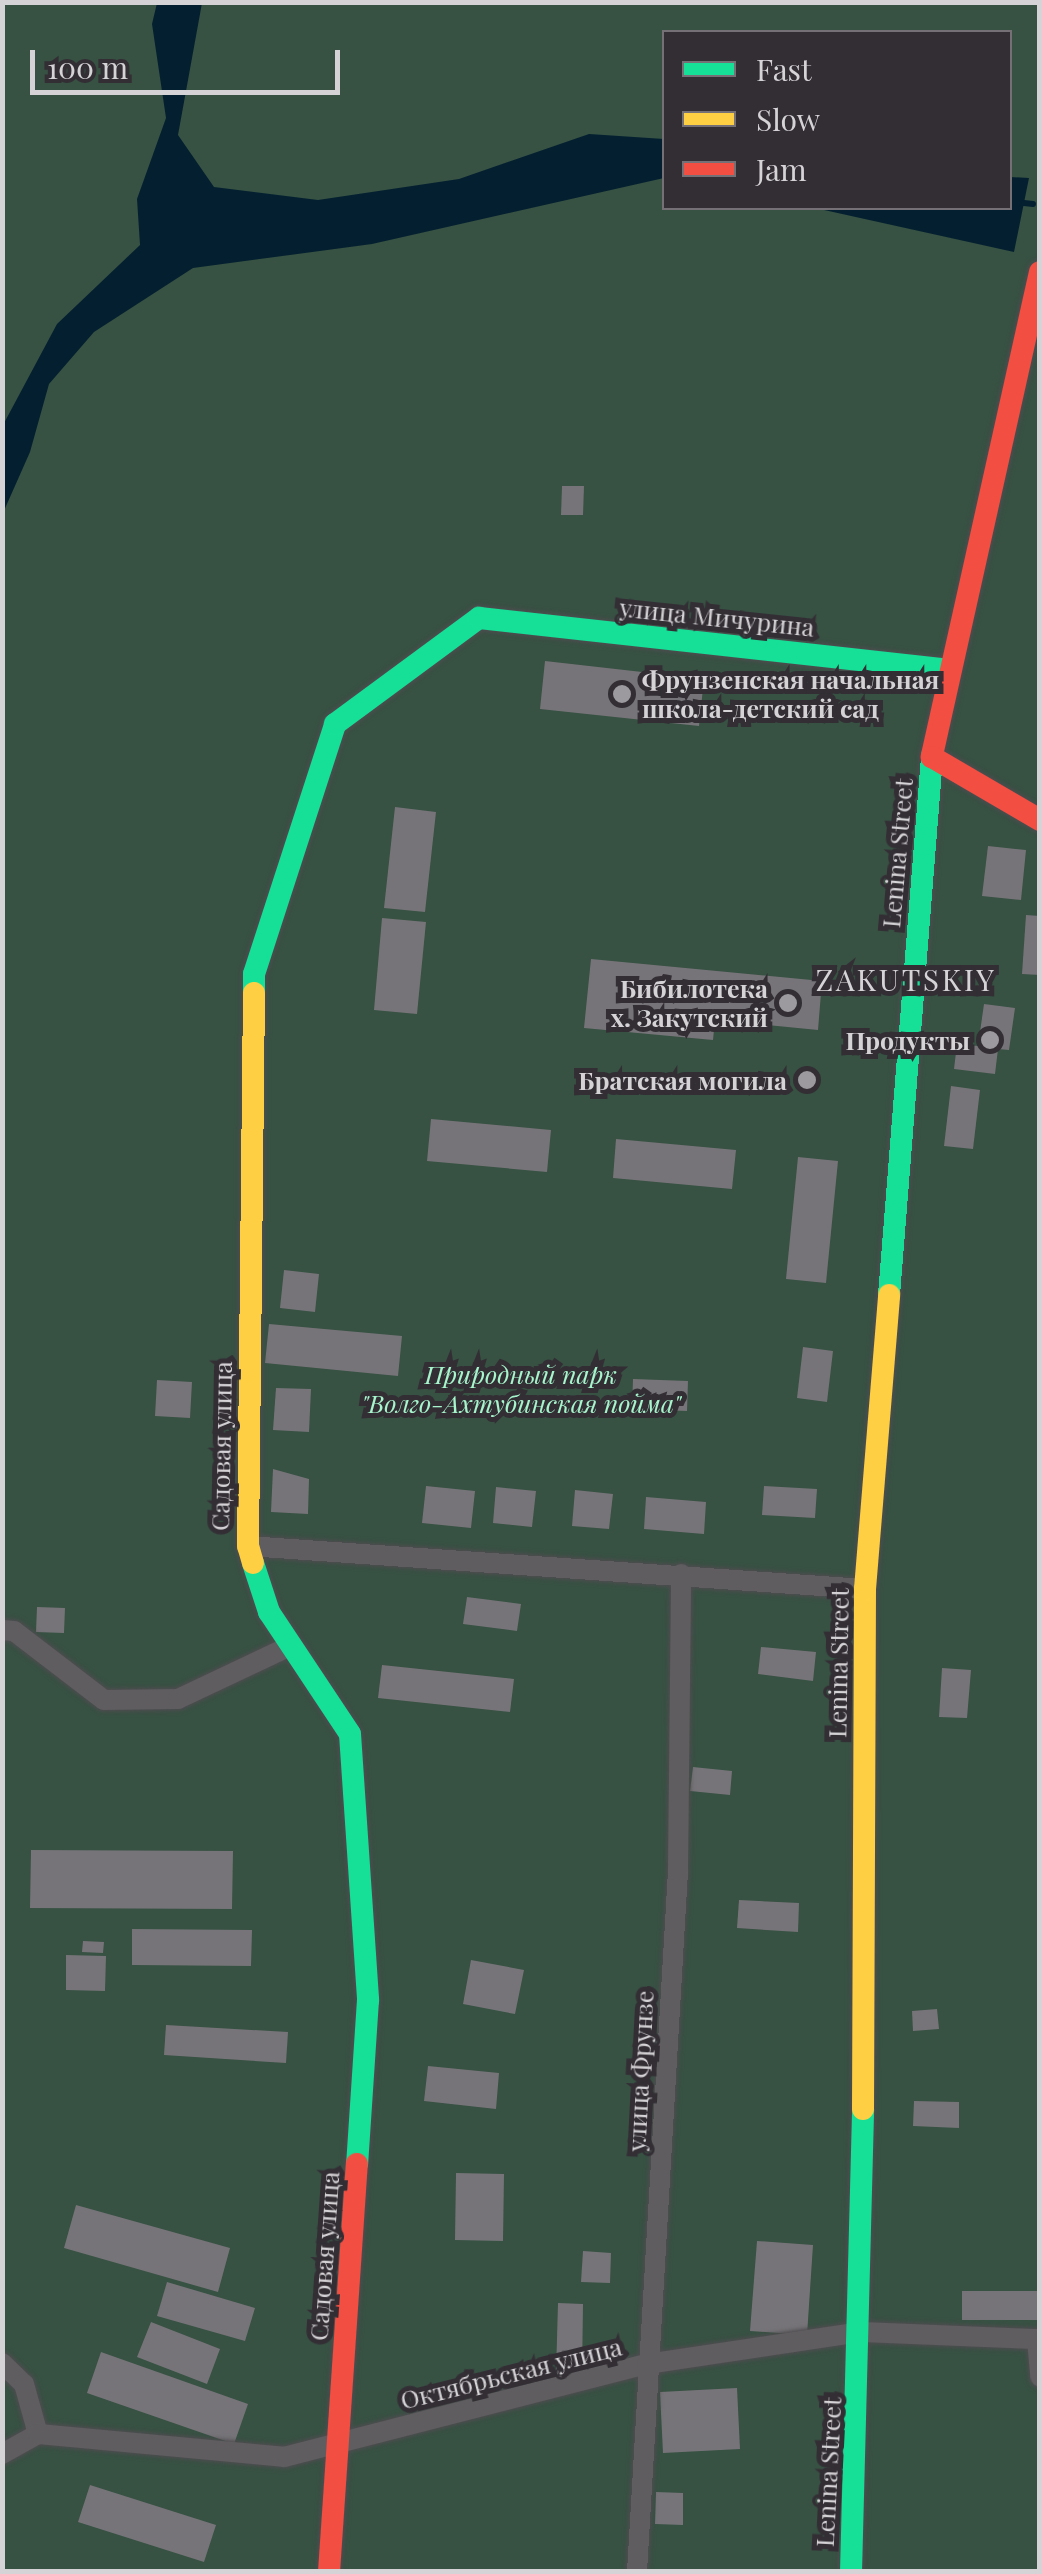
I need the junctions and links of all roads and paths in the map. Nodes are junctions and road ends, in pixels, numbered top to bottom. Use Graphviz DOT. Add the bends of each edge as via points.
graph roads {
  1 [pos="1040,272"];
  2 [pos="479,618"];
  3 [pos="948,670"];
  4 [pos="932,757"];
  5 [pos="1040,820"];
  6 [pos="248,1546"];
  7 [pos="681,1574"];
  8 [pos="865,1588"];
  9 [pos="2,1630"];
  10 [pos="292,1646"];
  11 [pos="862,2332"];
  12 [pos="1038,2339"];
  13 [pos="2,2363"];
  14 [pos="648,2364"];
  15 [pos="1040,2377"];
  16 [pos="38,2434"];
  17 [pos="340,2442"];
  18 [pos="6,2452"];
  19 [pos="328,2572"];
  20 [pos="638,2572"];
  21 [pos="851,2572"];
  1 -- 3 [label="street, Lenina Street"];
  2 -- 3 [label="street, улица Мичурина"];
  2 -- 6 [label="street, Садовая улица" via="335,724 254,974"];
  3 -- 4 [label="street, Lenina Street"];
  4 -- 5 [label="street"];
  4 -- 8 [label="street, Lenina Street"];
  6 -- 7 [label="street"];
  6 -- 10 [label="street, Садовая улица" via="269,1612"];
  7 -- 8 [label="street"];
  7 -- 14 [label="street, улица Фрунзе" via="678,1870"];
  8 -- 11 [label="street, Lenina Street"];
  9 -- 10 [label="street" via="14,1631 104,1700 178,1699"];
  10 -- 17 [label="street, Садовая улица" via="350,1734 368,2000"];
  11 -- 12 [label="street, Октябрьская улица"];
  11 -- 14 [label="street, Октябрьская улица"];
  11 -- 21 [label="street, Lenina Street"];
  12 -- 15 [label="street"];
  13 -- 16 [label="street" via="24,2384"];
  14 -- 17 [label="street, Октябрьская улица"];
  14 -- 20 [label="street, улица Фрунзе"];
  16 -- 17 [label="street, Октябрьская улица" via="284,2458"];
  16 -- 18 [label="street"];
  17 -- 19 [label="street, Садовая улица"];
}
